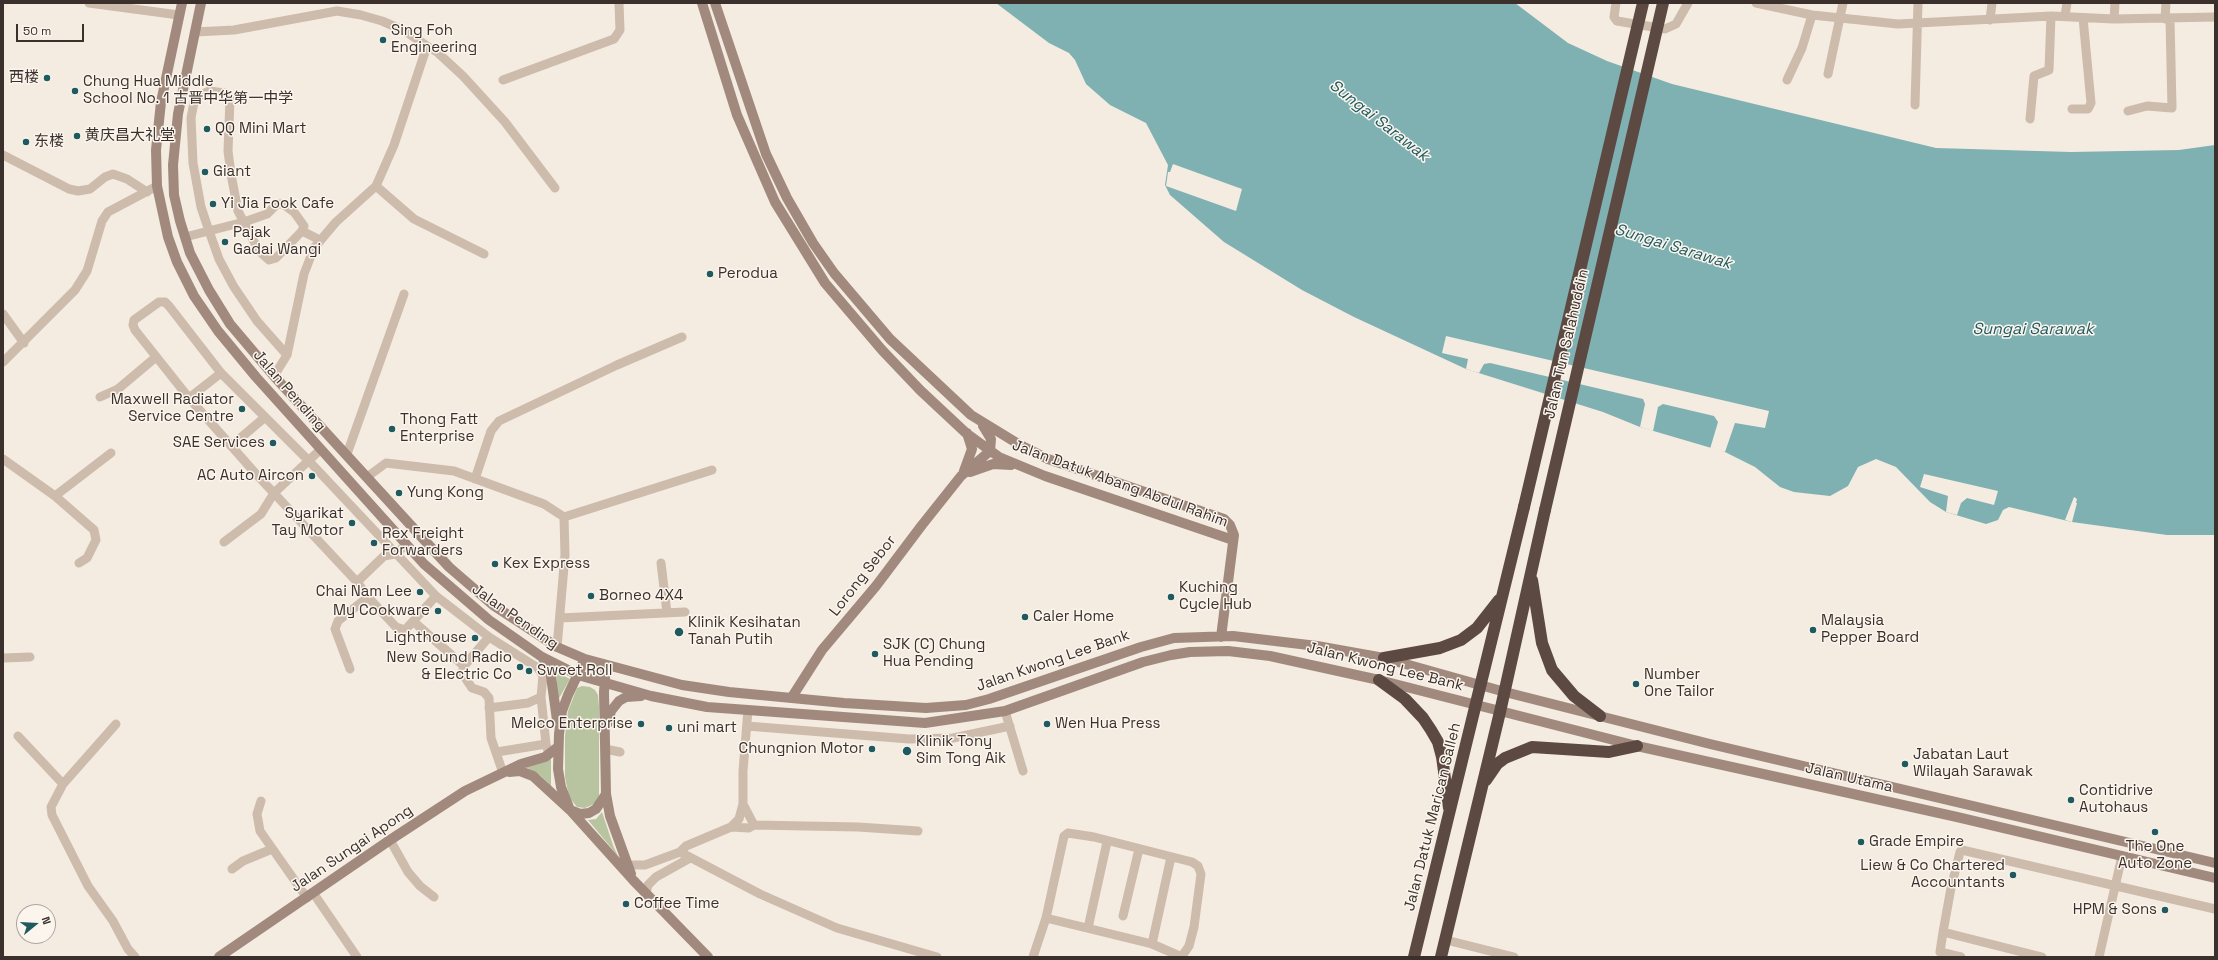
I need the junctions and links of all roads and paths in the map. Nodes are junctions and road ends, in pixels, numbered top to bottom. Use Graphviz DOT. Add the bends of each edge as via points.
graph roads {
  1 [pos="89,3"];
  2 [pos="182,3"];
  3 [pos="202,3"];
  4 [pos="619,3"];
  5 [pos="702,3"];
  6 [pos="715,3"];
  7 [pos="1616,3"];
  8 [pos="1643,3"];
  9 [pos="1663,3"];
  10 [pos="1688,3"];
  11 [pos="1756,3"];
  12 [pos="1844,3"];
  13 [pos="1918,3"];
  14 [pos="1992,3"];
  15 [pos="2067,3"];
  16 [pos="2115,3"];
  17 [pos="2166,3"];
  18 [pos="179,15"];
  19 [pos="1812,15"];
  20 [pos="2051,16"];
  21 [pos="2065,16"];
  22 [pos="2215,17"];
  23 [pos="1841,18"];
  24 [pos="2083,18"];
  25 [pos="2114,19"];
  26 [pos="2168,19"];
  27 [pos="1990,20"];
  28 [pos="1916,25"];
  29 [pos="195,32"];
  30 [pos="428,46"];
  31 [pos="1828,74"];
  32 [pos="503,80"];
  33 [pos="1787,80"];
  34 [pos="1915,105"];
  35 [pos="179,106"];
  36 [pos="2072,109"];
  37 [pos="192,110"];
  38 [pos="2128,111"];
  39 [pos="2030,120"];
  40 [pos="3,155"];
  41 [pos="157,186"];
  42 [pos="376,186"];
  43 [pos="555,188"];
  44 [pos="147,192"];
  45 [pos="244,222"];
  46 [pos="302,230"];
  47 [pos="209,231"];
  48 [pos="185,237"];
  49 [pos="320,240"];
  50 [pos="484,254"];
  51 [pos="404,294"];
  52 [pos="3,314"];
  53 [pos="682,337"];
  54 [pos="24,343"];
  55 [pos="287,355"];
  56 [pos="156,357"];
  57 [pos="3,362"];
  58 [pos="221,373"];
  59 [pos="274,376"];
  60 [pos="100,397"];
  61 [pos="189,398"];
  62 [pos="264,418"];
  63 [pos="978,420"];
  64 [pos="966,432"];
  65 [pos="231,446"];
  66 [pos="320,450"];
  67 [pos="990,451"];
  68 [pos="112,454"];
  69 [pos="347,454"];
  70 [pos="3,459"];
  71 [pos="308,460"];
  72 [pos="1019,466"];
  73 [pos="712,470"];
  74 [pos="961,476"];
  75 [pos="367,477"];
  76 [pos="475,479"];
  77 [pos="274,493"];
  78 [pos="55,496"];
  79 [pos="564,517"];
  80 [pos="1233,540"];
  81 [pos="224,542"];
  82 [pos="406,545"];
  83 [pos="395,554"];
  84 [pos="79,563"];
  85 [pos="662,563"];
  86 [pos="1531,575"];
  87 [pos="357,582"];
  88 [pos="452,590"];
  89 [pos="368,597"];
  90 [pos="1502,597"];
  91 [pos="440,599"];
  92 [pos="685,612"];
  93 [pos="667,613"];
  94 [pos="560,618"];
  95 [pos="414,622"];
  96 [pos="502,630"];
  97 [pos="1221,636"];
  98 [pos="492,639"];
  99 [pos="557,647"];
  100 [pos="542,656"];
  101 [pos="30,657"];
  102 [pos="3,658"];
  103 [pos="1384,658"];
  104 [pos="585,659"];
  105 [pos="606,665"];
  106 [pos="464,666"];
  107 [pos="350,670"];
  108 [pos="578,675"];
  109 [pos="1379,680"];
  110 [pos="605,682"];
  111 [pos="1482,686"];
  112 [pos="1505,692"];
  113 [pos="651,696"];
  114 [pos="540,697"];
  115 [pos="792,697"];
  116 [pos="1477,705"];
  117 [pos="489,708"];
  118 [pos="748,710"];
  119 [pos="1005,711"];
  120 [pos="1500,712"];
  121 [pos="1600,716"];
  122 [pos="116,724"];
  123 [pos="746,726"];
  124 [pos="1010,726"];
  125 [pos="605,733"];
  126 [pos="559,734"];
  127 [pos="18,736"];
  128 [pos="1637,746"];
  129 [pos="558,747"];
  130 [pos="547,749"];
  131 [pos="605,749"];
  132 [pos="497,752"];
  133 [pos="620,752"];
  134 [pos="1023,770"];
  135 [pos="504,772"];
  136 [pos="63,784"];
  137 [pos="1480,791"];
  138 [pos="606,794"];
  139 [pos="261,801"];
  140 [pos="743,804"];
  141 [pos="570,810"];
  142 [pos="1450,816"];
  143 [pos="754,825"];
  144 [pos="731,827"];
  145 [pos="918,831"];
  146 [pos="390,840"];
  147 [pos="1107,842"];
  148 [pos="272,849"];
  149 [pos="1139,849"];
  150 [pos="680,852"];
  151 [pos="2122,856"];
  152 [pos="1172,857"];
  153 [pos="690,858"];
  154 [pos="2215,863"];
  155 [pos="627,865"];
  156 [pos="232,869"];
  157 [pos="2215,878"];
  158 [pos="632,880"];
  159 [pos="2116,886"];
  160 [pos="646,893"];
  161 [pos="311,896"];
  162 [pos="434,897"];
  163 [pos="2215,909"];
  164 [pos="1123,916"];
  165 [pos="1046,918"];
  166 [pos="1088,928"];
  167 [pos="1943,932"];
  168 [pos="1446,940"];
  169 [pos="1152,944"];
  170 [pos="2019,954"];
  171 [pos="1182,956"];
  172 [pos="135,957"];
  173 [pos="220,957"];
  174 [pos="356,957"];
  175 [pos="708,957"];
  176 [pos="937,957"];
  177 [pos="1033,957"];
  178 [pos="1414,957"];
  179 [pos="1441,957"];
  180 [pos="1514,957"];
  181 [pos="1961,957"];
  182 [pos="2042,957"];
  183 [pos="2099,957"];
  1 -- 18 [label="street"];
  2 -- 18 [label="main road, Jalan Pending"];
  3 -- 29 [label="main road, Jalan Pending"];
  4 -- 32 [label="street" via="620,30 614,39"];
  5 -- 64 [label="main road, Jalan Datuk Abang Abdul Rahim" via="746,137 775,202 801,248 825,284 872,340 920,390"];
  6 -- 63 [label="main road, Jalan Datuk Abang Abdul Rahim" via="766,154 787,198 814,243 843,284 890,339"];
  7 -- 10 [label="street" via="1614,17 1617,21 1665,29 1676,24"];
  8 -- 90 [label="highway, Jalan Tun Salahuddin, bridge"];
  9 -- 86 [label="highway, Jalan Tun Salahuddin, bridge"];
  11 -- 19 [label="street"];
  12 -- 23 [label="street"];
  13 -- 28 [label="street"];
  14 -- 27 [label="street"];
  15 -- 21 [label="street"];
  16 -- 25 [label="street"];
  17 -- 26 [label="street"];
  18 -- 41 [label="main road, Jalan Pending" via="161,102 156,150"];
  19 -- 23 [label="street"];
  19 -- 33 [label="street" via="1802,48"];
  20 -- 21 [label="street"];
  20 -- 27 [label="street"];
  20 -- 39 [label="street" via="2049,70 2034,76"];
  21 -- 24 [label="street"];
  22 -- 26 [label="street"];
  23 -- 28 [label="street"];
  23 -- 31 [label="street"];
  24 -- 25 [label="street"];
  24 -- 36 [label="street" via="2091,103 2088,109"];
  25 -- 26 [label="street"];
  26 -- 38 [label="street" via="2172,108 2147,106"];
  27 -- 28 [label="street"];
  28 -- 34 [label="street" via="1918,65"];
  29 -- 30 [label="street" via="234,30 336,11 382,21 405,31"];
  29 -- 35 [label="main road, Jalan Pending"];
  30 -- 42 [label="street" via="394,145"];
  30 -- 43 [label="street" via="463,76 505,122"];
  35 -- 37 [label="street"];
  35 -- 48 [label="main road, Jalan Pending" via="173,165 174,195"];
  37 -- 45 [label="street" via="197,97 209,92 225,93 230,99 228,151 238,211"];
  37 -- 47 [label="street" via="193,163 201,207"];
  40 -- 44 [label="street" via="69,189 90,189 113,174 127,179"];
  41 -- 44 [label="street"];
  41 -- 66 [label="main road, Jalan Pending" via="168,237 194,296 237,354"];
  42 -- 49 [label="street"];
  42 -- 50 [label="street" via="414,219"];
  44 -- 54 [label="street" via="108,212 102,221 87,271 75,290"];
  45 -- 46 [label="street" via="267,214 277,204 283,204 300,219 304,226"];
  45 -- 46 [label="street" via="258,252 269,260 276,258"];
  45 -- 47 [label="street"];
  46 -- 49 [label="street"];
  47 -- 48 [label="street"];
  47 -- 55 [label="street" via="219,259 234,287 257,321"];
  48 -- 59 [label="main road, Jalan Pending" via="190,253 209,290 230,324"];
  49 -- 55 [label="street" via="311,254 304,274"];
  51 -- 69 [label="street"];
  52 -- 54 [label="street"];
  53 -- 76 [label="street" via="499,421 491,431"];
  54 -- 57 [label="street"];
  55 -- 59 [label="street"];
  56 -- 58 [label="street" via="133,325 134,320 159,302 165,302"];
  56 -- 60 [label="street" via="118,389"];
  56 -- 61 [label="street"];
  58 -- 61 [label="street"];
  58 -- 62 [label="street"];
  59 -- 69 [label="main road, Jalan Pending"];
  61 -- 65 [label="street"];
  62 -- 65 [label="street"];
  62 -- 71 [label="street"];
  63 -- 67 [label="main road" via="992,439"];
  63 -- 80 [label="main road, Jalan Datuk Abang Abdul Rahim" via="1048,459 1224,519 1230,525"];
  64 -- 67 [label="main road, Jalan Datuk Abang Abdul Rahim"];
  64 -- 74 [label="main road" via="972,449"];
  65 -- 77 [label="street"];
  66 -- 71 [label="street"];
  66 -- 82 [label="main road, Jalan Pending"];
  67 -- 72 [label="main road, Jalan Datuk Abang Abdul Rahim"];
  67 -- 74 [label="main road"];
  68 -- 78 [label="street"];
  69 -- 75 [label="main road, Jalan Pending"];
  70 -- 78 [label="street"];
  71 -- 77 [label="street"];
  71 -- 83 [label="street"];
  72 -- 74 [label="main road" via="993,464"];
  72 -- 80 [label="main road, Jalan Datuk Abang Abdul Rahim"];
  73 -- 79 [label="street"];
  74 -- 115 [label="main road, Lorong Sebor" via="876,586 822,650"];
  75 -- 76 [label="street" via="386,463 454,471"];
  75 -- 99 [label="main road, Jalan Pending" via="449,567 493,606"];
  76 -- 79 [label="street" via="544,504"];
  77 -- 81 [label="street" via="261,514"];
  77 -- 87 [label="street"];
  78 -- 84 [label="street" via="94,530 96,540 87,558"];
  79 -- 94 [label="street" via="565,555"];
  80 -- 97 [label="main road"];
  82 -- 83 [label="street"];
  82 -- 88 [label="main road, Jalan Pending"];
  83 -- 87 [label="street" via="384,556"];
  83 -- 91 [label="street"];
  85 -- 93 [label="street"];
  86 -- 112 [label="highway, Jalan Tun Salahuddin"];
  86 -- 121 [label="highway" via="1542,643 1552,670 1574,696"];
  87 -- 89 [label="street"];
  88 -- 91 [label="street"];
  88 -- 96 [label="main road, Jalan Pending"];
  89 -- 95 [label="street" via="396,628 405,630"];
  89 -- 107 [label="street" via="338,621 335,629"];
  90 -- 103 [label="highway" via="1477,628 1461,640 1440,648"];
  90 -- 111 [label="highway, Jalan Tun Salahuddin"];
  91 -- 95 [label="street"];
  91 -- 98 [label="street"];
  92 -- 93 [label="street"];
  93 -- 94 [label="street"];
  94 -- 99 [label="street"];
  95 -- 106 [label="street"];
  96 -- 98 [label="street"];
  96 -- 100 [label="main road, Jalan Pending"];
  97 -- 103 [label="main road, Jalan Kwong Lee Bank" via="1317,646"];
  97 -- 115 [label="main road, Jalan Kwong Lee Bank" via="1174,638 1155,643 966,705 926,708"];
  98 -- 106 [label="street"];
  98 -- 114 [label="street" via="538,668 543,676"];
  99 -- 104 [label="main road, Jalan Pending"];
  100 -- 108 [label="main road, Jalan Pending"];
  100 -- 126 [label="main road" via="550,669"];
  101 -- 102 [label="street"];
  103 -- 111 [label="main road, Jalan Kwong Lee Bank"];
  104 -- 105 [label="main road, Jalan Pending"];
  104 -- 108 [label="main road"];
  105 -- 110 [label="main road"];
  105 -- 115 [label="main road, Jalan Kwong Lee Bank" via="682,684 729,692"];
  106 -- 117 [label="street" via="462,673 472,688 484,692 488,698"];
  108 -- 110 [label="main road, Jalan Pending"];
  108 -- 126 [label="main road" via="562,711"];
  109 -- 116 [label="main road, Jalan Kwong Lee Bank"];
  109 -- 119 [label="main road, Jalan Kwong Lee Bank" via="1270,656 1228,651 1190,652 1143,662"];
  109 -- 142 [label="highway" via="1423,718 1438,742"];
  110 -- 113 [label="main road, Jalan Kwong Lee Bank"];
  110 -- 125 [label="main road"];
  111 -- 112 [label="main road, Jalan Kwong Lee Bank"];
  111 -- 116 [label="highway, Jalan Datuk Marican Salleh"];
  112 -- 120 [label="highway"];
  112 -- 121 [label="main road, Jalan Utama"];
  113 -- 118 [label="main road, Jalan Kwong Lee Bank" via="707,707"];
  113 -- 125 [label="main road" via="626,697 619,701 611,711"];
  114 -- 117 [label="street" via="528,703"];
  114 -- 130 [label="street"];
  116 -- 120 [label="main road, Jalan Kwong Lee Bank"];
  116 -- 142 [label="highway, Jalan Datuk Marican Salleh"];
  117 -- 132 [label="street" via="491,738"];
  118 -- 119 [label="main road, Jalan Kwong Lee Bank" via="925,722"];
  118 -- 123 [label="street"];
  119 -- 124 [label="street"];
  120 -- 128 [label="main road, Jalan Utama"];
  120 -- 137 [label="highway"];
  121 -- 154 [label="main road, Jalan Utama"];
  122 -- 136 [label="street"];
  123 -- 124 [label="street" via="908,739 953,738"];
  123 -- 140 [label="street"];
  124 -- 134 [label="street"];
  125 -- 131 [label="main road"];
  126 -- 129 [label="main road"];
  127 -- 136 [label="street"];
  128 -- 137 [label="highway" via="1609,752 1544,746 1523,749 1497,764"];
  128 -- 151 [label="main road, Jalan Utama"];
  129 -- 130 [label="main road, Jalan Sungai Apong"];
  129 -- 141 [label="main road" via="561,787"];
  130 -- 132 [label="street"];
  130 -- 135 [label="main road, Jalan Sungai Apong"];
  131 -- 133 [label="street"];
  131 -- 138 [label="main road"];
  132 -- 135 [label="street"];
  135 -- 141 [label="main road" via="520,771 534,776"];
  135 -- 146 [label="main road, Jalan Sungai Apong" via="465,791"];
  136 -- 172 [label="street" via="51,807 52,815 88,886"];
  137 -- 168 [label="highway"];
  138 -- 141 [label="main road" via="596,809 589,814"];
  138 -- 155 [label="main road" via="610,816"];
  139 -- 148 [label="street" via="257,814 260,831"];
  140 -- 143 [label="street"];
  140 -- 144 [label="street" via="739,819"];
  141 -- 158 [label="main road"];
  142 -- 178 [label="highway, Jalan Datuk Marican Salleh"];
  143 -- 144 [label="street" via="749,828"];
  143 -- 145 [label="street"];
  144 -- 150 [label="street" via="686,846"];
  146 -- 161 [label="main road, Jalan Sungai Apong"];
  146 -- 162 [label="street" via="408,872"];
  147 -- 149 [label="street"];
  147 -- 165 [label="street" via="1094,837 1066,833"];
  147 -- 166 [label="street"];
  148 -- 156 [label="street" via="243,861"];
  148 -- 161 [label="street"];
  149 -- 152 [label="street"];
  149 -- 164 [label="street"];
  150 -- 153 [label="street"];
  150 -- 155 [label="street" via="645,865"];
  151 -- 157 [label="main road, Jalan Utama"];
  151 -- 159 [label="street"];
  152 -- 169 [label="street"];
  152 -- 171 [label="street" via="1192,862 1198,866 1201,874 1194,927 1189,946"];
  153 -- 160 [label="street" via="656,877 648,885"];
  153 -- 176 [label="street" via="760,894 837,928"];
  155 -- 158 [label="main road"];
  158 -- 160 [label="main road"];
  159 -- 163 [label="street"];
  159 -- 167 [label="street" via="1964,849 1960,852"];
  159 -- 183 [label="street"];
  160 -- 175 [label="main road"];
  161 -- 173 [label="main road, Jalan Sungai Apong"];
  161 -- 174 [label="street"];
  165 -- 166 [label="street"];
  165 -- 177 [label="street"];
  166 -- 169 [label="street"];
  167 -- 170 [label="street"];
  167 -- 181 [label="street" via="1940,952"];
  168 -- 179 [label="highway"];
  168 -- 180 [label="street"];
  169 -- 171 [label="street"];
  170 -- 182 [label="street"];
}
